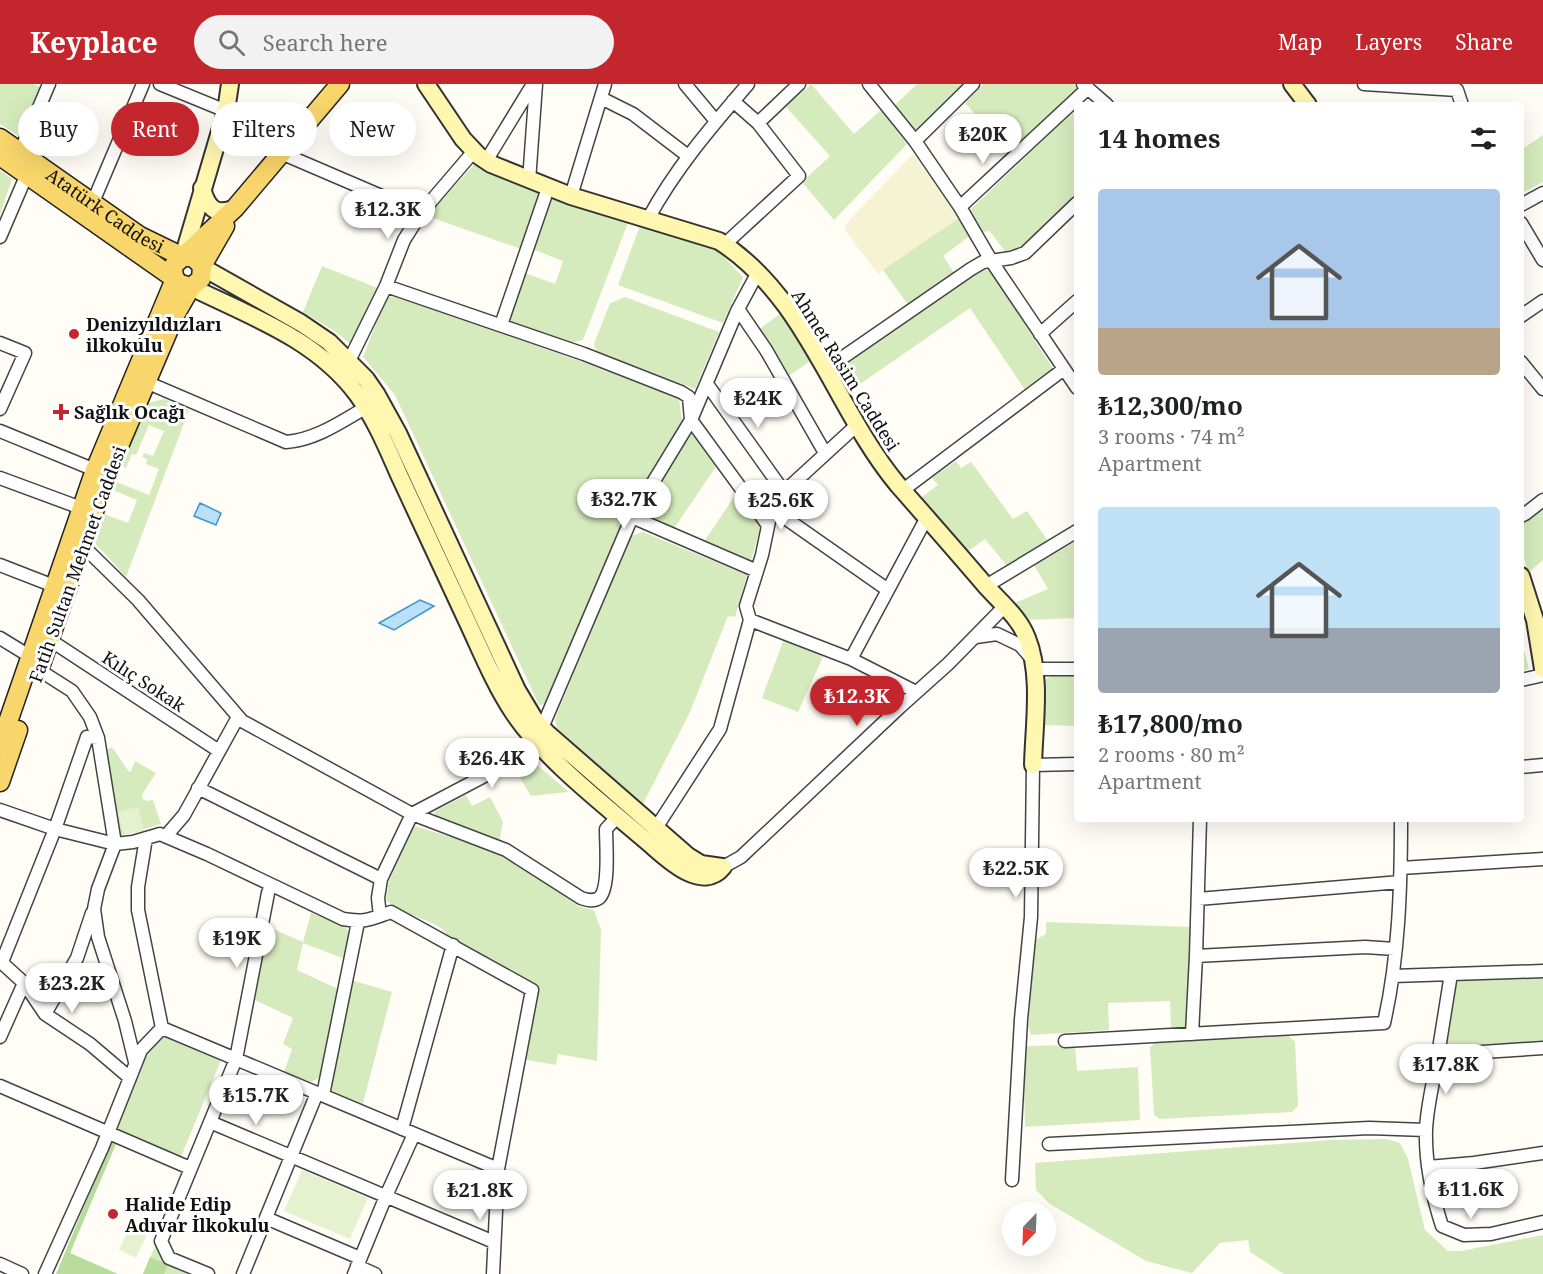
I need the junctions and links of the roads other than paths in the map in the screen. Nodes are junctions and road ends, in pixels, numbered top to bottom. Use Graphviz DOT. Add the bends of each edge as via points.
graph roads {
  1 [pos="49,84"];
  2 [pos="143,84"];
  3 [pos="160,84"];
  4 [pos="230,84"];
  5 [pos="340,84"];
  6 [pos="426,84"];
  7 [pos="535,84"];
  8 [pos="605,84"];
  9 [pos="685,84"];
  10 [pos="748,84"];
  11 [pos="799,84"];
  12 [pos="869,84"];
  13 [pos="974,84"];
  14 [pos="1292,84"];
  15 [pos="1364,84"];
  16 [pos="1085,86"];
  17 [pos="600,98"];
  18 [pos="733,101"];
  19 [pos="41,102"];
  20 [pos="227,102"];
  21 [pos="1104,102"];
  22 [pos="1303,102"];
  23 [pos="1461,102"];
  24 [pos="211,105"];
  25 [pos="317,111"];
  26 [pos="715,120"];
  27 [pos="758,123"];
  28 [pos="0,138"];
  29 [pos="915,141"];
  30 [pos="18,151"];
  31 [pos="0,156"];
  32 [pos="26,156"];
  33 [pos="212,156"];
  34 [pos="279,156"];
  35 [pos="288,156"];
  36 [pos="480,156"];
  37 [pos="688,156"];
  38 [pos="27,174"];
  39 [pos="529,181"];
  40 [pos="202,188"];
  41 [pos="548,188"];
  42 [pos="1543,193"];
  43 [pos="571,196"];
  44 [pos="93,202"];
  45 [pos="1524,203"];
  46 [pos="1074,206"];
  47 [pos="960,207"];
  48 [pos="236,208"];
  49 [pos="420,213"];
  50 [pos="648,219"];
  51 [pos="1524,228"];
  52 [pos="0,236"];
  53 [pos="724,244"];
  54 [pos="177,254"];
  55 [pos="1543,260"];
  56 [pos="993,262"];
  57 [pos="207,265"];
  58 [pos="757,274"];
  59 [pos="386,286"];
  60 [pos="185,290"];
  61 [pos="1543,301"];
  62 [pos="1074,304"];
  63 [pos="738,309"];
  64 [pos="169,312"];
  65 [pos="1524,314"];
  66 [pos="501,325"];
  67 [pos="1040,334"];
  68 [pos="0,343"];
  69 [pos="349,361"];
  70 [pos="1524,366"];
  71 [pos="826,369"];
  72 [pos="1065,369"];
  73 [pos="146,382"];
  74 [pos="1074,383"];
  75 [pos="706,384"];
  76 [pos="1543,389"];
  77 [pos="365,408"];
  78 [pos="0,409"];
  79 [pos="691,420"];
  80 [pos="858,424"];
  81 [pos="0,431"];
  82 [pos="825,453"];
  83 [pos="95,470"];
  84 [pos="0,478"];
  85 [pos="903,490"];
  86 [pos="784,492"];
  87 [pos="1543,500"];
  88 [pos="81,508"];
  89 [pos="771,508"];
  90 [pos="1524,514"];
  91 [pos="632,517"];
  92 [pos="927,517"];
  93 [pos="767,524"];
  94 [pos="1074,533"];
  95 [pos="82,544"];
  96 [pos="0,564"];
  97 [pos="757,571"];
  98 [pos="54,586"];
  99 [pos="986,586"];
  100 [pos="1524,586"];
  101 [pos="888,590"];
  102 [pos="1005,606"];
  103 [pos="1539,618"];
  104 [pos="750,620"];
  105 [pos="976,637"];
  106 [pos="0,638"];
  107 [pos="50,640"];
  108 [pos="851,659"];
  109 [pos="35,664"];
  110 [pos="1034,665"];
  111 [pos="1074,669"];
  112 [pos="1543,669"];
  113 [pos="1543,675"];
  114 [pos="1524,679"];
  115 [pos="916,692"];
  116 [pos="238,717"];
  117 [pos="538,734"];
  118 [pos="1,737"];
  119 [pos="98,738"];
  120 [pos="219,751"];
  121 [pos="1074,764"];
  122 [pos="1033,765"];
  123 [pos="1543,765"];
  124 [pos="1524,767"];
  125 [pos="0,782"];
  126 [pos="198,788"];
  127 [pos="0,810"];
  128 [pos="412,814"];
  129 [pos="618,816"];
  130 [pos="1200,822"];
  131 [pos="1401,822"];
  132 [pos="656,828"];
  133 [pos="55,829"];
  134 [pos="166,836"];
  135 [pos="146,838"];
  136 [pos="116,843"];
  137 [pos="1543,859"];
  138 [pos="723,867"];
  139 [pos="1401,868"];
  140 [pos="381,879"];
  141 [pos="1400,882"];
  142 [pos="271,885"];
  143 [pos="1198,899"];
  144 [pos="94,909"];
  145 [pos="380,915"];
  146 [pos="358,922"];
  147 [pos="453,945"];
  148 [pos="1395,949"];
  149 [pos="1196,956"];
  150 [pos="1,962"];
  151 [pos="1543,971"];
  152 [pos="1451,974"];
  153 [pos="1393,976"];
  154 [pos="24,983"];
  155 [pos="45,1014"];
  156 [pos="162,1028"];
  157 [pos="1192,1034"];
  158 [pos="0,1037"];
  159 [pos="1065,1041"];
  160 [pos="1543,1048"];
  161 [pos="1438,1055"];
  162 [pos="236,1059"];
  163 [pos="135,1062"];
  164 [pos="130,1078"];
  165 [pos="0,1086"];
  166 [pos="320,1094"];
  167 [pos="210,1122"];
  168 [pos="402,1129"];
  169 [pos="1426,1130"];
  170 [pos="107,1133"];
  171 [pos="414,1134"];
  172 [pos="1048,1143"];
  173 [pos="1543,1153"];
  174 [pos="291,1157"];
  175 [pos="1428,1167"];
  176 [pos="190,1168"];
  177 [pos="498,1170"];
  178 [pos="1012,1180"];
  179 [pos="386,1196"];
  180 [pos="266,1218"];
  181 [pos="1543,1222"];
  182 [pos="494,1242"];
  183 [pos="0,1264"];
  184 [pos="357,1266"];
  185 [pos="22,1274"];
  186 [pos="45,1274"];
  187 [pos="208,1274"];
  188 [pos="243,1274"];
  189 [pos="375,1274"];
  190 [pos="493,1274"];
  1 -- 19 [label="street"];
  2 -- 44 [label="street"];
  3 -- 24 [label="street"];
  4 -- 20 [label="street"];
  5 -- 25 [label="main road"];
  6 -- 36 [label="street, Ahmet Rasim Caddesi" via="452,125"];
  7 -- 36 [label="street"];
  7 -- 39 [label="street"];
  8 -- 17 [label="street"];
  9 -- 26 [label="street"];
  10 -- 18 [label="street"];
  11 -- 27 [label="street"];
  12 -- 29 [label="street"];
  13 -- 29 [label="street"];
  14 -- 22 [label="street"];
  15 -- 23 [label="street" via="1457,90"];
  16 -- 21 [label="street"];
  16 -- 47 [label="street"];
  17 -- 37 [label="street" via="633,114"];
  17 -- 43 [label="street"];
  18 -- 26 [label="street"];
  18 -- 27 [label="street"];
  26 -- 37 [label="street"];
  27 -- 53 [label="street" via="799,176"];
  28 -- 30 [label="main road, Atatürk Caddesi"];
  29 -- 47 [label="street"];
  31 -- 38 [label="main road"];
  32 -- 44 [label="main road, Atatürk Caddesi"];
  33 -- 40 [label="street"];
  34 -- 48 [label="main road"];
  35 -- 49 [label="street"];
  36 -- 39 [label="street, Ahmet Rasim Caddesi"];
  36 -- 49 [label="street"];
  37 -- 50 [label="street"];
  38 -- 52 [label="street"];
  38 -- 60 [label="main road"];
  39 -- 41 [label="street, Ahmet Rasim Caddesi"];
  40 -- 48 [label="street" via="212,208 223,212"];
  40 -- 54 [label="street" via="189,237"];
  41 -- 43 [label="street, Ahmet Rasim Caddesi"];
  41 -- 66 [label="street"];
  42 -- 45 [label="street"];
  43 -- 50 [label="street, Ahmet Rasim Caddesi"];
  44 -- 54 [label="main road, Atatürk Caddesi" via="144,238"];
  46 -- 56 [label="street" via="1025,253"];
  47 -- 56 [label="street"];
  48 -- 54 [label="main road"];
  48 -- 57 [label="main road"];
  49 -- 59 [label="street" via="404,240"];
  50 -- 53 [label="street, Ahmet Rasim Caddesi"];
  51 -- 55 [label="street"];
  53 -- 58 [label="street, Ahmet Rasim Caddesi"];
  54 -- 57 [label="main road, Atatürk Caddesi"];
  54 -- 60 [label="main road" via="173,272"];
  56 -- 67 [label="street"];
  56 -- 71 [label="street" via="983,262 971,269"];
  57 -- 60 [label="main road" via="201,279"];
  57 -- 69 [label="street" via="232,285 307,327"];
  58 -- 63 [label="street"];
  58 -- 71 [label="street, Ahmet Rasim Caddesi" via="790,313"];
  59 -- 66 [label="street"];
  59 -- 69 [label="street"];
  60 -- 64 [label="main road"];
  60 -- 77 [label="street" via="245,311 306,346 342,377"];
  61 -- 65 [label="street"];
  62 -- 67 [label="street"];
  63 -- 75 [label="street"];
  63 -- 82 [label="street"];
  64 -- 73 [label="main road, Fatih Sultan Mehmet Caddesi"];
  64 -- 83 [label="main road, Fatih Sultan Mehmet Caddesi"];
  66 -- 79 [label="street" via="681,392 689,397"];
  67 -- 72 [label="street"];
  68 -- 78 [label="street" via="25,353"];
  69 -- 117 [label="street" via="377,394 398,433"];
  70 -- 76 [label="street"];
  71 -- 80 [label="street, Ahmet Rasim Caddesi"];
  72 -- 74 [label="street"];
  72 -- 85 [label="street"];
  73 -- 77 [label="street" via="286,442 327,430"];
  73 -- 95 [label="main road, Fatih Sultan Mehmet Caddesi"];
  75 -- 79 [label="street"];
  75 -- 86 [label="street"];
  77 -- 117 [label="street" via="511,710"];
  79 -- 91 [label="street"];
  79 -- 93 [label="street"];
  80 -- 82 [label="street"];
  80 -- 85 [label="street, Ahmet Rasim Caddesi"];
  81 -- 83 [label="street"];
  82 -- 86 [label="street"];
  83 -- 88 [label="main road, Fatih Sultan Mehmet Caddesi"];
  84 -- 88 [label="street"];
  85 -- 92 [label="street, Ahmet Rasim Caddesi"];
  86 -- 89 [label="street"];
  87 -- 90 [label="street"];
  88 -- 98 [label="main road, Fatih Sultan Mehmet Caddesi"];
  89 -- 93 [label="street"];
  89 -- 101 [label="street"];
  91 -- 97 [label="street"];
  91 -- 117 [label="street"];
  92 -- 99 [label="street, Ahmet Rasim Caddesi"];
  92 -- 101 [label="street"];
  93 -- 97 [label="street"];
  94 -- 99 [label="street"];
  95 -- 107 [label="main road, Fatih Sultan Mehmet Caddesi"];
  95 -- 116 [label="street" via="138,600"];
  96 -- 98 [label="street"];
  97 -- 104 [label="street" via="746,606"];
  98 -- 109 [label="main road, Fatih Sultan Mehmet Caddesi"];
  99 -- 102 [label="street, Ahmet Rasim Caddesi"];
  100 -- 103 [label="street"];
  101 -- 108 [label="street"];
  102 -- 105 [label="street"];
  102 -- 110 [label="street, Ahmet Rasim Caddesi" via="1027,637"];
  103 -- 112 [label="street"];
  104 -- 108 [label="street"];
  104 -- 132 [label="street" via="720,729"];
  105 -- 110 [label="street" via="997,634 1020,645"];
  105 -- 115 [label="street"];
  106 -- 109 [label="street"];
  107 -- 109 [label="main road, Fatih Sultan Mehmet Caddesi"];
  107 -- 120 [label="street, Kılıç Sokak"];
  108 -- 115 [label="street"];
  109 -- 118 [label="main road, Fatih Sultan Mehmet Caddesi"];
  109 -- 119 [label="street" via="72,691 90,717"];
  109 -- 125 [label="main road, Fatih Sultan Mehmet Caddesi"];
  110 -- 111 [label="street"];
  110 -- 122 [label="street, Ahmet Rasim Caddesi"];
  113 -- 114 [label="street"];
  115 -- 138 [label="street" via="741,857"];
  116 -- 120 [label="street"];
  116 -- 128 [label="street"];
  117 -- 128 [label="street" via="510,762"];
  117 -- 129 [label="street"];
  117 -- 132 [label="street"];
  119 -- 133 [label="street" via="87,737"];
  119 -- 136 [label="street"];
  120 -- 126 [label="street"];
  121 -- 122 [label="street"];
  122 -- 178 [label="street" via="1031,917"];
  123 -- 124 [label="street"];
  126 -- 134 [label="street" via="184,815"];
  126 -- 140 [label="street"];
  127 -- 133 [label="street"];
  128 -- 129 [label="street" via="506,850 581,898 592,901 600,898 606,887 606,829"];
  128 -- 140 [label="street"];
  129 -- 138 [label="street" via="683,870 708,876"];
  130 -- 143 [label="street"];
  131 -- 139 [label="street"];
  132 -- 138 [label="street" via="696,862"];
  133 -- 136 [label="street"];
  133 -- 150 [label="street"];
  134 -- 135 [label="street"];
  134 -- 142 [label="street"];
  135 -- 136 [label="street"];
  135 -- 156 [label="street" via="138,910"];
  136 -- 144 [label="street"];
  137 -- 139 [label="street"];
  139 -- 141 [label="street"];
  140 -- 145 [label="street"];
  141 -- 143 [label="street"];
  141 -- 148 [label="street"];
  142 -- 146 [label="street" via="343,919"];
  142 -- 162 [label="street"];
  143 -- 149 [label="street"];
  144 -- 155 [label="street" via="77,958"];
  144 -- 163 [label="street" via="98,937"];
  145 -- 146 [label="street"];
  145 -- 147 [label="street" via="391,912"];
  146 -- 166 [label="street"];
  147 -- 168 [label="street"];
  147 -- 177 [label="street" via="532,990"];
  148 -- 149 [label="street" via="1365,947"];
  148 -- 153 [label="street"];
  149 -- 157 [label="street"];
  150 -- 154 [label="street"];
  151 -- 152 [label="street"];
  152 -- 153 [label="street"];
  152 -- 161 [label="street"];
  153 -- 157 [label="street" via="1384,1023"];
  154 -- 155 [label="street"];
  154 -- 158 [label="street"];
  155 -- 164 [label="street" via="90,1044"];
  156 -- 162 [label="street"];
  156 -- 163 [label="street"];
  157 -- 159 [label="street"];
  160 -- 161 [label="street"];
  161 -- 169 [label="street"];
  162 -- 166 [label="street"];
  162 -- 167 [label="street"];
  163 -- 164 [label="street"];
  164 -- 170 [label="street"];
  165 -- 170 [label="street"];
  166 -- 168 [label="street"];
  166 -- 174 [label="street"];
  167 -- 174 [label="street"];
  167 -- 176 [label="street"];
  168 -- 171 [label="street"];
  169 -- 172 [label="street" via="1369,1128"];
  169 -- 175 [label="street"];
  170 -- 176 [label="street"];
  170 -- 186 [label="street"];
  171 -- 177 [label="street"];
  171 -- 179 [label="street"];
  173 -- 175 [label="street"];
  174 -- 179 [label="street"];
  174 -- 180 [label="street"];
  175 -- 181 [label="street" via="1442,1226 1464,1235 1491,1234"];
  176 -- 187 [label="street" via="161,1241 169,1258"];
  177 -- 182 [label="street"];
  179 -- 182 [label="street"];
  179 -- 184 [label="street"];
  180 -- 184 [label="street"];
  180 -- 188 [label="street"];
  182 -- 190 [label="street"];
  183 -- 185 [label="street"];
  184 -- 189 [label="street"];
}
